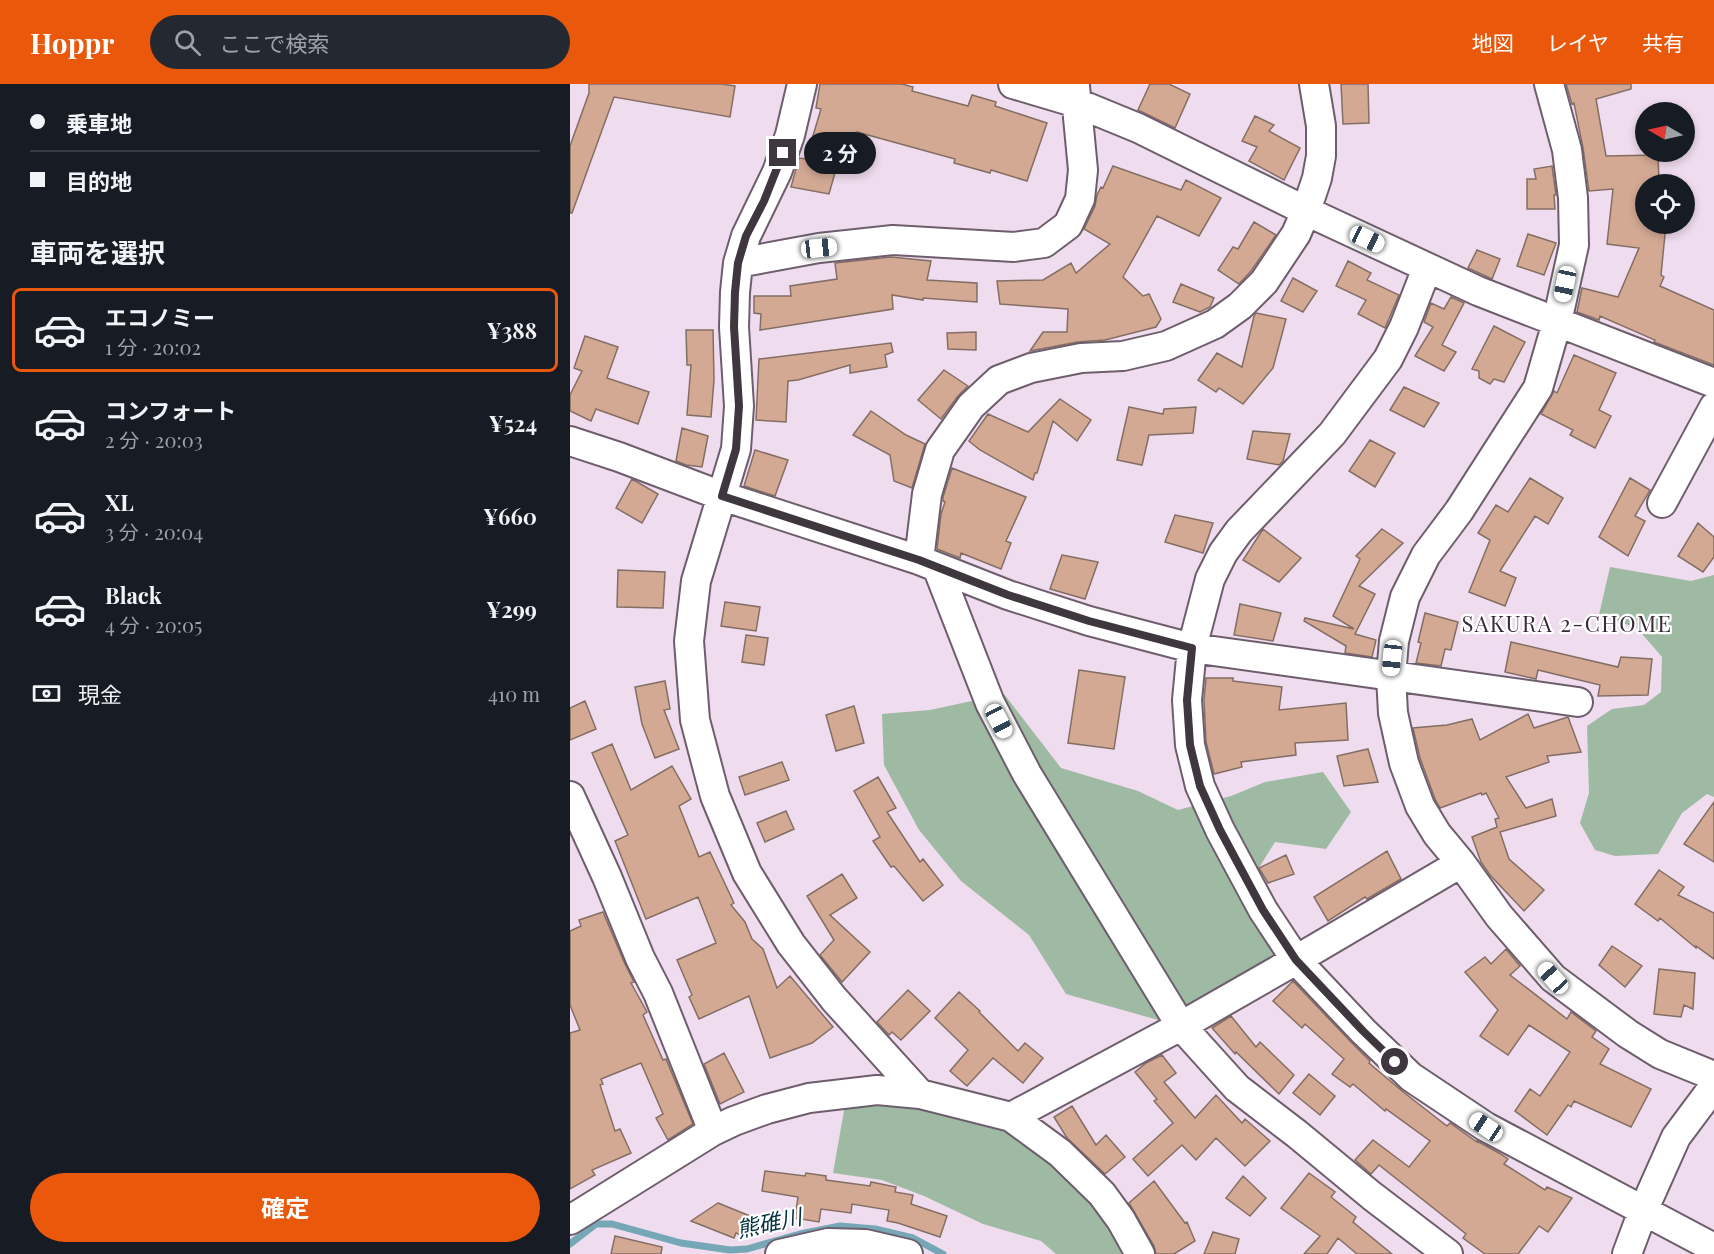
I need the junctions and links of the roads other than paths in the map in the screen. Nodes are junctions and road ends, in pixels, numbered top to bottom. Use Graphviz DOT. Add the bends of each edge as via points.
graph roads {
  1 [pos="802,84"];
  2 [pos="1013,84"];
  3 [pos="1314,84"];
  4 [pos="1549,84"];
  5 [pos="1076,93"];
  6 [pos="1306,211"];
  7 [pos="738,263"];
  8 [pos="1427,268"];
  9 [pos="1557,322"];
  10 [pos="1714,383"];
  11 [pos="1714,407"];
  12 [pos="570,441"];
  13 [pos="722,496"];
  14 [pos="1662,503"];
  15 [pos="928,563"];
  16 [pos="1192,648"];
  17 [pos="1391,676"];
  18 [pos="1578,702"];
  19 [pos="570,796"];
  20 [pos="1461,863"];
  21 [pos="1296,960"];
  22 [pos="1180,1026"];
  23 [pos="1714,1076"];
  24 [pos="1714,1086"];
  25 [pos="920,1094"];
  26 [pos="1011,1117"];
  27 [pos="713,1131"];
  28 [pos="1643,1211"];
  29 [pos="570,1220"];
  30 [pos="1714,1248"];
  31 [pos="780,1254"];
  32 [pos="908,1254"];
  33 [pos="1140,1254"];
  34 [pos="1448,1254"];
  35 [pos="1627,1254"];
  1 -- 7 [label="street" via="777,172 746,236"];
  2 -- 5 [label="street"];
  3 -- 6 [label="street" via="1321,156"];
  4 -- 9 [label="street" via="1567,150 1573,198 1574,245"];
  5 -- 6 [label="street"];
  5 -- 7 [label="street" via="1083,170 1080,199 1068,225 1044,243 1014,247 893,240"];
  6 -- 8 [label="street"];
  6 -- 15 [label="street" via="1296,234 1264,282 1215,324 1166,346 1031,368 999,380 971,406 940,450 927,494"];
  7 -- 13 [label="street" via="734,327 739,406 736,449"];
  8 -- 9 [label="street"];
  8 -- 16 [label="street" via="1388,359 1332,434 1239,531 1223,554 1210,579"];
  9 -- 10 [label="street"];
  9 -- 17 [label="street" via="1538,388 1459,512 1426,555 1405,597 1394,641"];
  11 -- 14 [label="street"];
  12 -- 13 [label="street"];
  13 -- 15 [label="street"];
  13 -- 25 [label="street" via="696,581 689,641 695,720 715,796 747,873 791,944 834,999"];
  15 -- 16 [label="street" via="1079,618"];
  15 -- 22 [label="street" via="990,703 1022,764"];
  16 -- 17 [label="street"];
  16 -- 21 [label="street" via="1187,700 1190,745 1200,786 1263,910"];
  17 -- 18 [label="street"];
  17 -- 20 [label="street" via="1393,713 1404,763 1420,806"];
  19 -- 27 [label="street" via="658,993"];
  20 -- 21 [label="street"];
  20 -- 23 [label="street" via="1498,916 1553,978 1660,1054"];
  21 -- 22 [label="street"];
  21 -- 28 [label="street" via="1411,1077 1486,1127"];
  22 -- 26 [label="street"];
  22 -- 34 [label="street" via="1237,1088"];
  24 -- 28 [label="street" via="1676,1137"];
  25 -- 26 [label="street"];
  25 -- 27 [label="street" via="877,1090 809,1098 767,1109"];
  26 -- 33 [label="street" via="1060,1153 1102,1194"];
  27 -- 29 [label="street"];
  28 -- 30 [label="street"];
  28 -- 35 [label="street"];
  31 -- 32 [label="street" via="828,1243 865,1244"];
}
